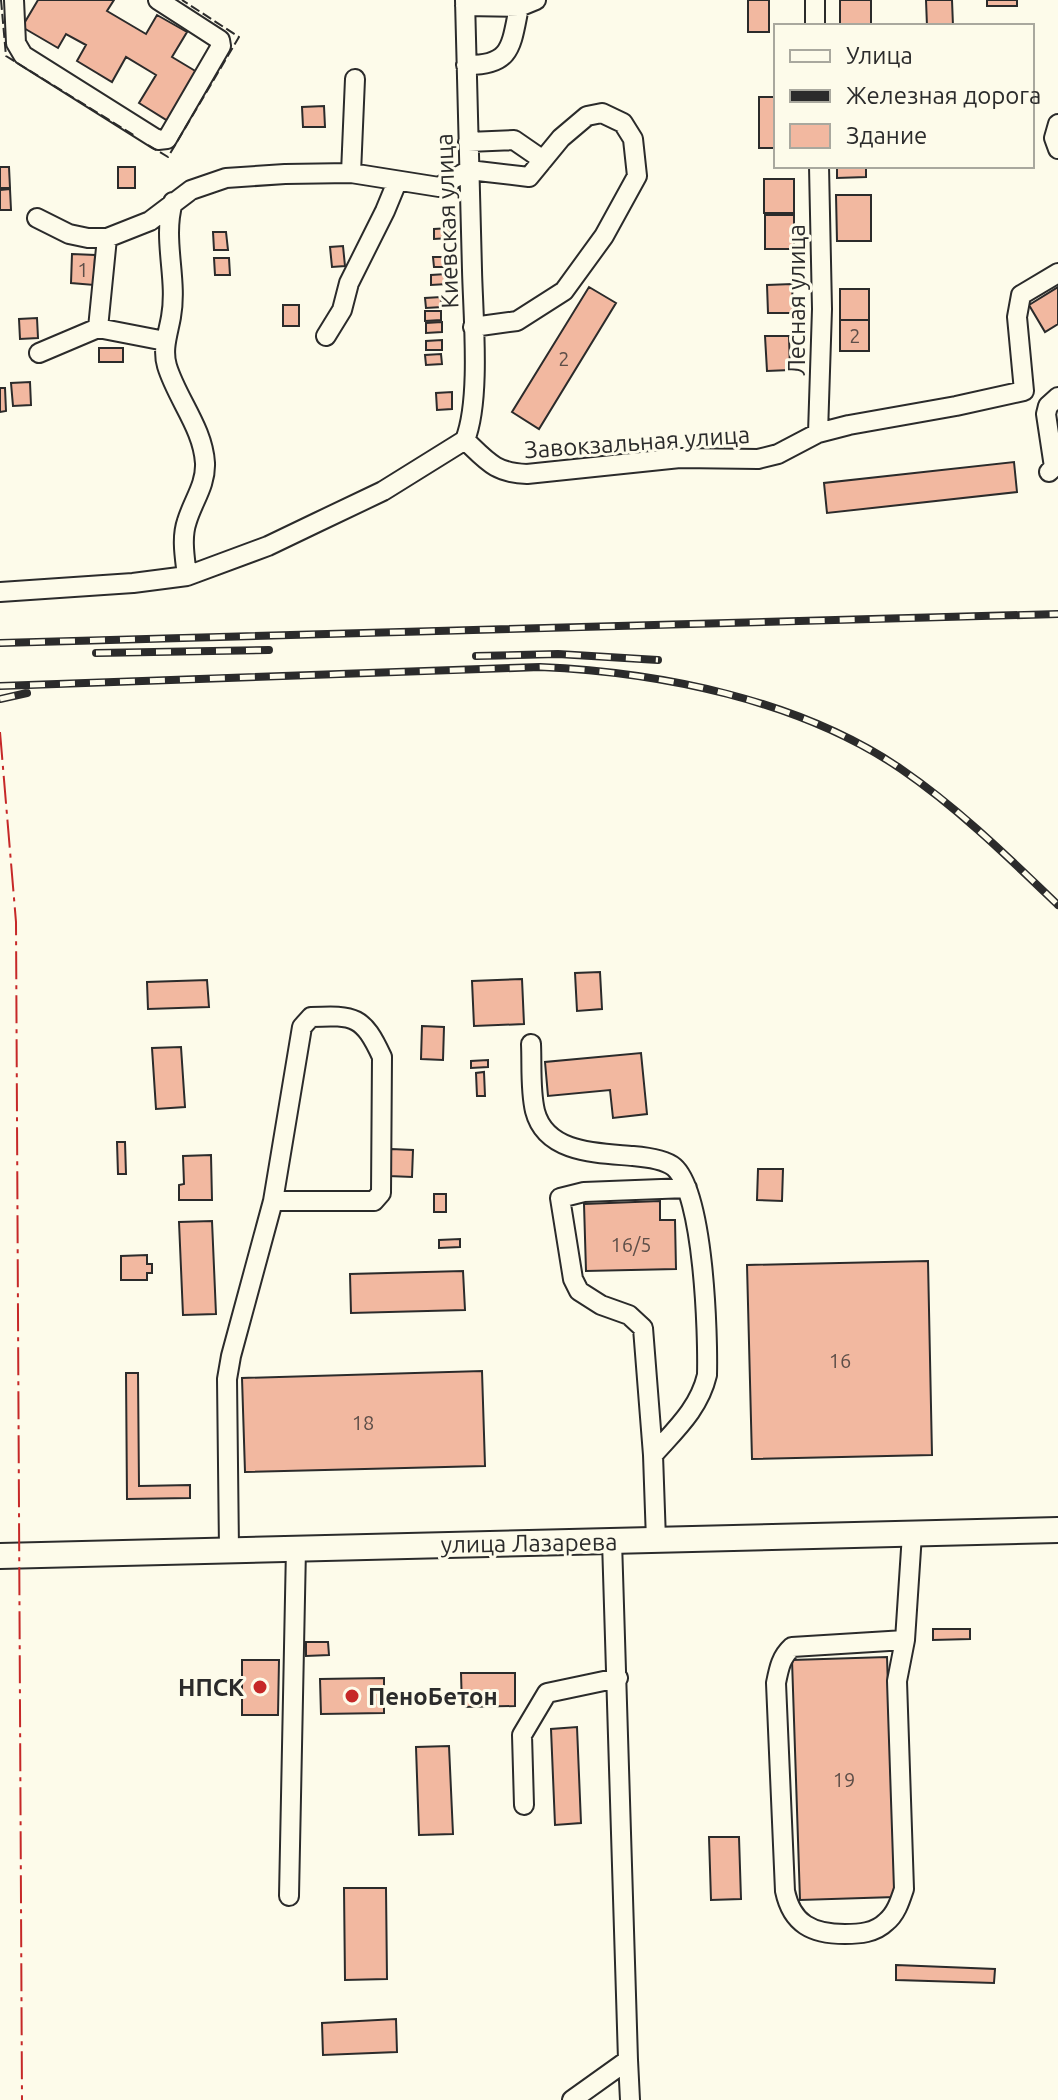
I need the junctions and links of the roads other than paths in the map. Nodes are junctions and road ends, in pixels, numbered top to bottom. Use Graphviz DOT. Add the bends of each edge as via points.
graph roads {
  1 [pos="14,0"];
  2 [pos="158,0"];
  3 [pos="815,0"];
  4 [pos="465,3"];
  5 [pos="527,4"];
  6 [pos="815,24"];
  7 [pos="466,65"];
  8 [pos="355,79"];
  9 [pos="1058,124"];
  10 [pos="468,142"];
  11 [pos="1058,149"];
  12 [pos="543,160"];
  13 [pos="819,168"];
  14 [pos="469,170"];
  15 [pos="351,173"];
  16 [pos="397,182"];
  17 [pos="173,202"];
  18 [pos="37,218"];
  19 [pos="107,238"];
  20 [pos="1058,273"];
  21 [pos="473,327"];
  22 [pos="98,328"];
  23 [pos="326,336"];
  24 [pos="165,341"];
  25 [pos="39,353"];
  26 [pos="1058,397"];
  27 [pos="818,433"];
  28 [pos="465,440"];
  29 [pos="1049,472"];
  30 [pos="187,576"];
  31 [pos="0,592"];
  32 [pos="531,1044"];
  33 [pos="687,1188"];
  34 [pos="273,1201"];
  35 [pos="653,1455"];
  36 [pos="1058,1530"];
  37 [pos="912,1534"];
  38 [pos="656,1540"];
  39 [pos="612,1541"];
  40 [pos="296,1548"];
  41 [pos="229,1549"];
  42 [pos="0,1556"];
  43 [pos="905,1640"];
  44 [pos="618,1678"];
  45 [pos="524,1805"];
  46 [pos="289,1896"];
  47 [pos="628,2060"];
  48 [pos="572,2100"];
  49 [pos="630,2100"];
  1 -- 2 [label="street" via="16,43 23,55 158,140 167,139 221,46 220,40"];
  3 -- 6 [label="street"];
  4 -- 5 [label="street"];
  4 -- 7 [label="street, Киевская улица"];
  5 -- 7 [label="street" via="504,57 487,65"];
  7 -- 10 [label="street, Киевская улица"];
  8 -- 15 [label="street"];
  9 -- 11 [label="street"];
  10 -- 12 [label="street" via="514,140"];
  10 -- 14 [label="street, Киевская улица"];
  12 -- 14 [label="street" via="529,177"];
  12 -- 21 [label="street" via="587,116 602,113 623,123 633,139 637,176 604,236 564,291 517,321"];
  13 -- 27 [label="street, Лесная улица"];
  14 -- 16 [label="street" via="439,187"];
  14 -- 21 [label="street, Киевская улица"];
  15 -- 16 [label="street"];
  15 -- 17 [label="street" via="226,178"];
  16 -- 23 [label="street"];
  17 -- 19 [label="street" via="150,221"];
  17 -- 24 [label="street" via="167,231 173,301"];
  18 -- 19 [label="street" via="69,234"];
  19 -- 22 [label="street"];
  20 -- 27 [label="street, Завокзальная улица" via="1021,295 1017,317 1024,391"];
  21 -- 28 [label="street, Киевская улица" via="473,405"];
  22 -- 24 [label="street"];
  22 -- 25 [label="street"];
  24 -- 30 [label="street" via="167,365 205,463 186,523"];
  26 -- 29 [label="street" via="1046,414 1054,467"];
  27 -- 28 [label="street, Завокзальная улица" via="758,459 680,458 527,474 494,468"];
  28 -- 30 [label="street" via="357,503 268,546"];
  30 -- 31 [label="street"];
  32 -- 33 [label="street" via="535,1112 542,1126 566,1147 661,1161 674,1167"];
  33 -- 35 [label="street" via="703,1266 707,1375 695,1408"];
  33 -- 35 [label="street" via="584,1192 560,1198 579,1291 629,1315 643,1328"];
  34 -- 34 [label="street" via="302,1027 311,1017 342,1016 362,1022 382,1057 381,1193 374,1201"];
  34 -- 41 [label="street" via="227,1379"];
  35 -- 38 [label="street"];
  36 -- 37 [label="main road, улица Лазарева"];
  37 -- 38 [label="main road, улица Лазарева"];
  37 -- 43 [label="street"];
  38 -- 39 [label="main road, улица Лазарева"];
  39 -- 40 [label="main road, улица Лазарева"];
  39 -- 44 [label="street"];
  40 -- 41 [label="main road, улица Лазарева"];
  40 -- 46 [label="street"];
  41 -- 42 [label="main road, улица Лазарева"];
  43 -- 43 [label="street" via="897,1681 904,1889 899,1905 873,1931 825,1934 795,1916 785,1891 776,1683 780,1666 792,1647"];
  44 -- 45 [label="street" via="547,1693 522,1735"];
  44 -- 47 [label="street"];
  47 -- 48 [label="street"];
  47 -- 49 [label="street"];
}
